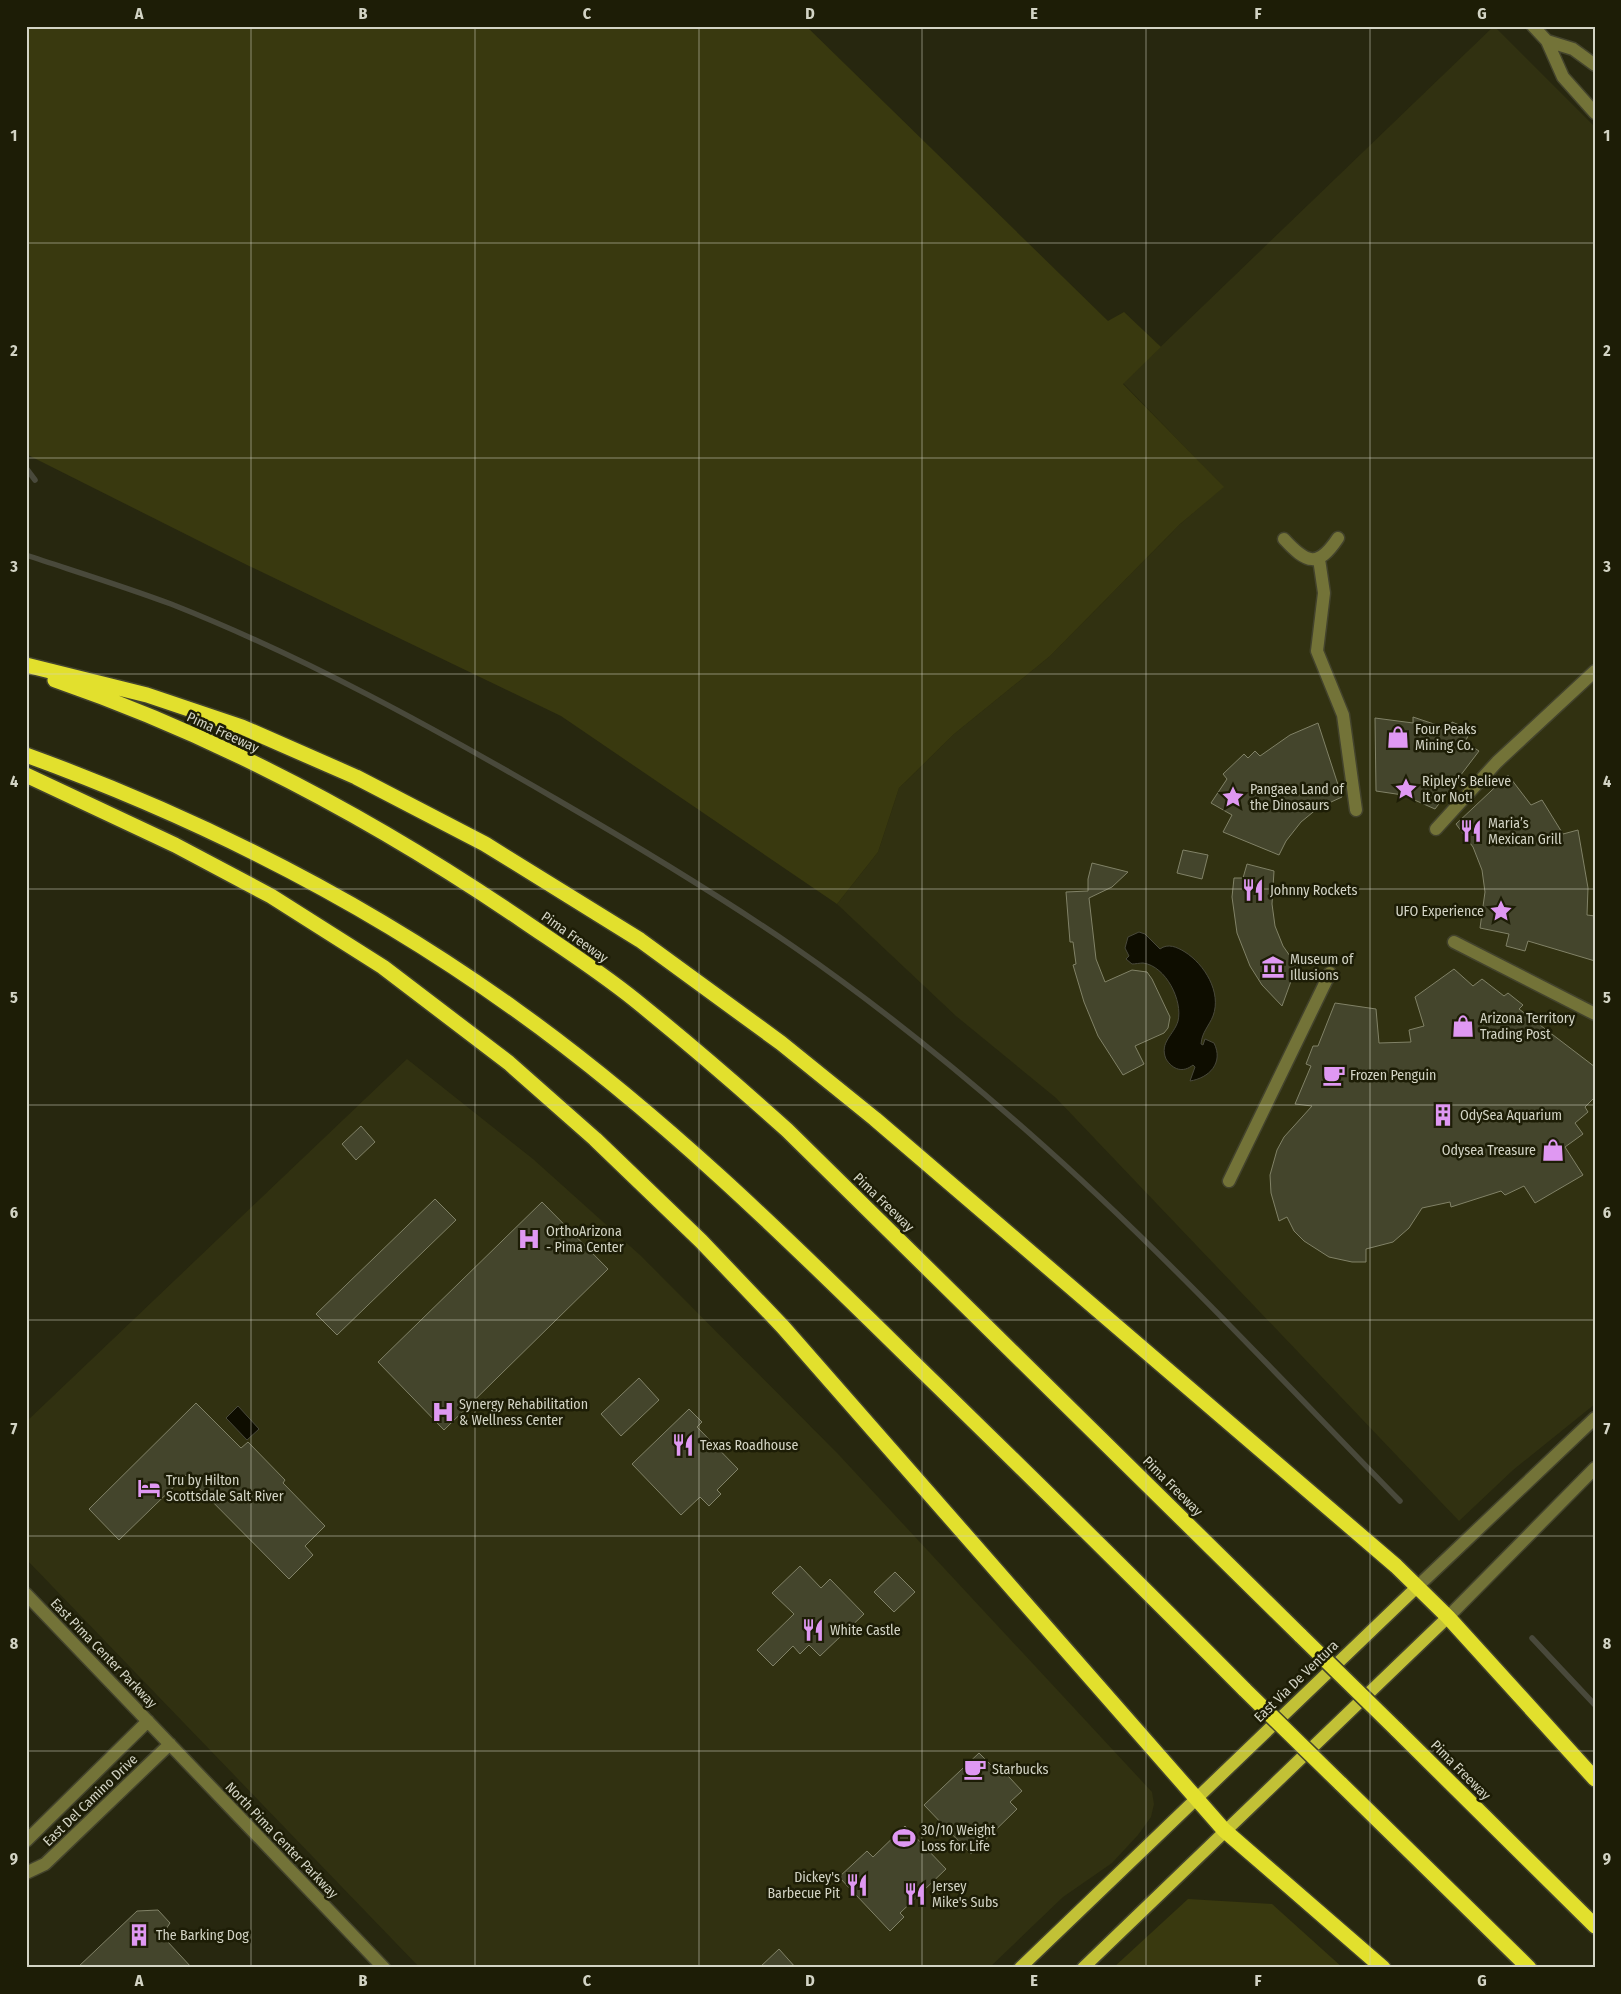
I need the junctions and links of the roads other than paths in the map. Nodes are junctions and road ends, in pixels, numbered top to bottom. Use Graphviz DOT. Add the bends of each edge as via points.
graph roads {
  1 [pos="1533,26"];
  2 [pos="1547,41"];
  3 [pos="1595,65"];
  4 [pos="1595,113"];
  5 [pos="1338,538"];
  6 [pos="1284,539"];
  7 [pos="1319,559"];
  8 [pos="26,665"];
  9 [pos="26,671"];
  10 [pos="1595,671"];
  11 [pos="26,755"];
  12 [pos="26,775"];
  13 [pos="1356,810"];
  14 [pos="1436,829"];
  15 [pos="1454,942"];
  16 [pos="1330,973"];
  17 [pos="1595,1014"];
  18 [pos="1229,1181"];
  19 [pos="1595,1418"];
  20 [pos="1595,1468"];
  21 [pos="1418,1586"];
  22 [pos="26,1594"];
  23 [pos="1448,1617"];
  24 [pos="148,1721"];
  25 [pos="159,1733"];
  26 [pos="170,1744"];
  27 [pos="1595,1779"];
  28 [pos="1195,1799"];
  29 [pos="1224,1830"];
  30 [pos="26,1840"];
  31 [pos="26,1873"];
  32 [pos="1595,1926"];
  33 [pos="384,1968"];
  34 [pos="1020,1968"];
  35 [pos="1083,1968"];
  36 [pos="1383,1968"];
  37 [pos="1529,1968"];
  1 -- 2 [label="street"];
  2 -- 3 [label="street" via="1573,50"];
  2 -- 4 [label="street" via="1563,77"];
  5 -- 7 [label="street"];
  6 -- 7 [label="street" via="1299,555 1309,560"];
  7 -- 13 [label="street" via="1324,592 1317,651 1343,715"];
  8 -- 21 [label="highway" via="147,695 242,727 356,777 485,844 640,940 780,1042 875,1118"];
  9 -- 32 [label="highway, Pima Freeway, bridge" via="182,731 328,802 484,894 634,999 787,1130"];
  10 -- 14 [label="street" via="1497,762"];
  11 -- 37 [label="highway, bridge" via="141,799 276,863 434,954 598,1070 764,1216"];
  12 -- 28 [label="highway" via="175,845 271,896 384,968 509,1064 595,1139 783,1327"];
  15 -- 17 [label="street"];
  16 -- 18 [label="street"];
  19 -- 21 [label="street, East Via De Ventura"];
  20 -- 23 [label="street"];
  21 -- 23 [label="highway"];
  21 -- 28 [label="main road, East Via De Ventura"];
  22 -- 24 [label="street, East Pima Center Parkway"];
  23 -- 27 [label="highway"];
  23 -- 29 [label="main road"];
  24 -- 25 [label="street, East Pima Center Parkway"];
  24 -- 30 [label="street, East Del Camino Drive"];
  25 -- 26 [label="street, North Pima Center Parkway"];
  26 -- 31 [label="street, East Del Camino Drive" via="45,1864"];
  26 -- 33 [label="street, North Pima Center Parkway"];
  28 -- 29 [label="highway"];
  28 -- 34 [label="main road, East Via De Ventura"];
  29 -- 35 [label="main road"];
  29 -- 36 [label="highway"];
}
